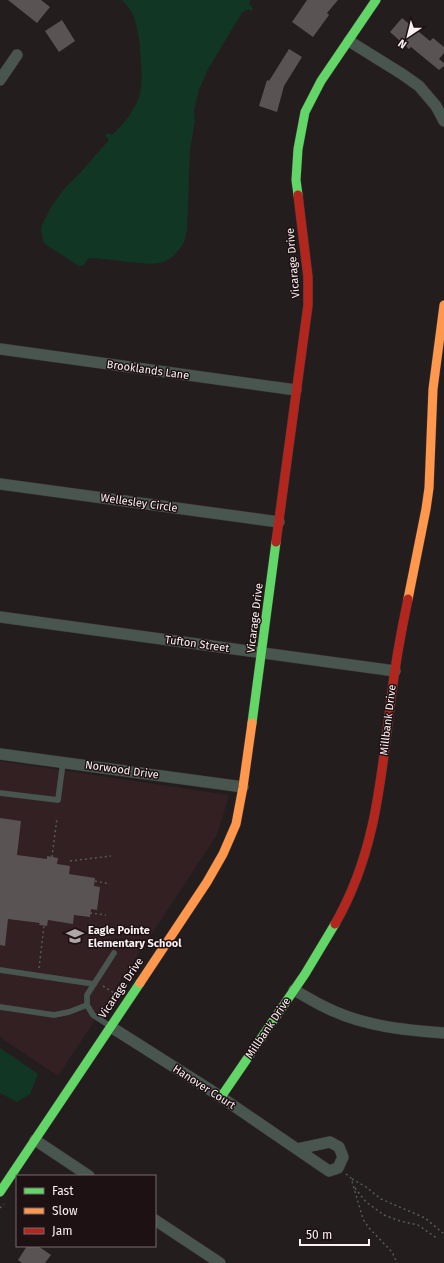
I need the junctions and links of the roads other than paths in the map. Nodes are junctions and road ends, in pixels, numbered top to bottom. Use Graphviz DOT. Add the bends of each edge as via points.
graph roads {
  1 [pos="376,0"];
  2 [pos="349,41"];
  3 [pos="16,55"];
  4 [pos="0,80"];
  5 [pos="444,121"];
  6 [pos="444,304"];
  7 [pos="443,326"];
  8 [pos="0,349"];
  9 [pos="296,390"];
  10 [pos="0,484"];
  11 [pos="279,522"];
  12 [pos="0,617"];
  13 [pos="262,653"];
  14 [pos="395,671"];
  15 [pos="0,754"];
  16 [pos="63,762"];
  17 [pos="243,787"];
  18 [pos="0,793"];
  19 [pos="114,953"];
  20 [pos="0,970"];
  21 [pos="94,984"];
  22 [pos="294,990"];
  23 [pos="87,1005"];
  24 [pos="0,1007"];
  25 [pos="111,1026"];
  26 [pos="444,1033"];
  27 [pos="221,1097"];
  28 [pos="35,1140"];
  29 [pos="297,1149"];
  30 [pos="88,1175"];
  31 [pos="0,1192"];
  32 [pos="156,1221"];
  33 [pos="220,1263"];
  1 -- 2 [label="street, Vicarage Drive"];
  2 -- 5 [label="street" via="418,86 436,106"];
  2 -- 9 [label="street, Vicarage Drive" via="321,81 306,112 298,149 296,180 308,277 308,305"];
  3 -- 4 [label="street"];
  6 -- 7 [label="street, Millbank Drive"];
  7 -- 14 [label="street, Millbank Drive" via="433,389 429,488"];
  8 -- 9 [label="street, Brooklands Lane"];
  9 -- 11 [label="street, Vicarage Drive"];
  10 -- 11 [label="street, Wellesley Circle"];
  11 -- 13 [label="street, Vicarage Drive"];
  12 -- 13 [label="street, Tufton Street"];
  13 -- 14 [label="street, Tufton Street"];
  13 -- 17 [label="street, Vicarage Drive"];
  14 -- 22 [label="street, Millbank Drive" via="379,796 362,864 328,937"];
  15 -- 16 [label="street, Norwood Drive"];
  16 -- 17 [label="street, Norwood Drive"];
  16 -- 18 [label="lane" via="58,800"];
  17 -- 25 [label="street, Vicarage Drive" via="236,824 207,882"];
  19 -- 21 [label="lane"];
  20 -- 21 [label="lane"];
  21 -- 23 [label="lane" via="87,995"];
  22 -- 26 [label="street" via="327,1009 354,1019 382,1027"];
  22 -- 27 [label="street, Millbank Drive"];
  23 -- 24 [label="lane" via="54,1015"];
  23 -- 25 [label="lane" via="93,1014"];
  25 -- 27 [label="street, Hanover Court"];
  25 -- 28 [label="street, Vicarage Drive"];
  27 -- 29 [label="street, Hanover Court"];
  28 -- 30 [label="street"];
  28 -- 31 [label="street, Vicarage Drive"];
  29 -- 29 [label="street, Hanover Court" via="329,1171 338,1168 343,1157 339,1147 330,1142"];
  32 -- 33 [label="street"];
}
